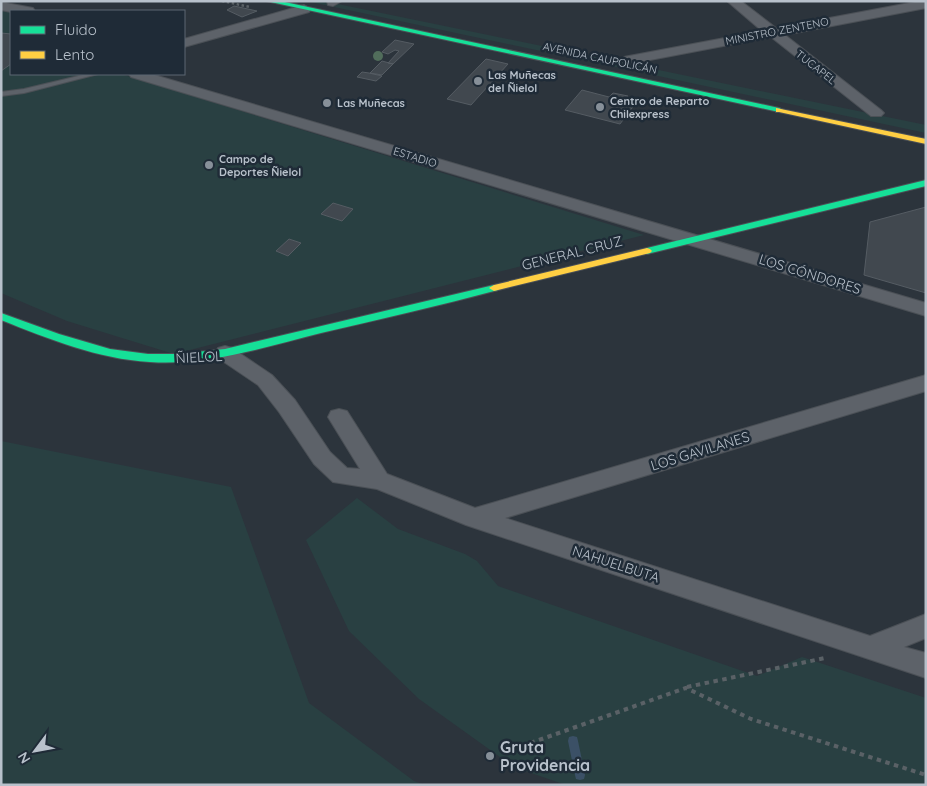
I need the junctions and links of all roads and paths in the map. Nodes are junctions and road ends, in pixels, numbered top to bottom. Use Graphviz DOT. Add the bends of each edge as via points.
graph roads {
  1 [pos="269,1"];
  2 [pos="733,1"];
  3 [pos="338,3"];
  4 [pos="926,4"];
  5 [pos="1,6"];
  6 [pos="304,9"];
  7 [pos="23,10"];
  8 [pos="772,32"];
  9 [pos="186,41"];
  10 [pos="624,59"];
  11 [pos="570,64"];
  12 [pos="658,66"];
  13 [pos="91,75"];
  14 [pos="139,75"];
  15 [pos="1,94"];
  16 [pos="847,107"];
  17 [pos="880,114"];
  18 [pos="926,142"];
  19 [pos="926,183"];
  20 [pos="693,239"];
  21 [pos="926,310"];
  22 [pos="1,316"];
  23 [pos="225,353"];
  24 [pos="926,383"];
  25 [pos="339,416"];
  26 [pos="379,480"];
  27 [pos="474,518"];
  28 [pos="926,626"];
  29 [pos="872,647"];
  30 [pos="833,656"];
  31 [pos="926,666"];
  32 [pos="686,688"];
  33 [pos="522,746"];
  34 [pos="926,774"];
  1 -- 6 [label="main road, AVENIDA CAUPOLICÁN"];
  2 -- 8 [label="street, TUCAPEL"];
  3 -- 6 [label="main road"];
  4 -- 8 [label="street, MINISTRO ZENTENO"];
  5 -- 7 [label="street"];
  6 -- 9 [label="street"];
  6 -- 11 [label="main road, AVENIDA CAUPOLICÁN"];
  8 -- 10 [label="street, MINISTRO ZENTENO"];
  8 -- 17 [label="street, TUCAPEL"];
  10 -- 11 [label="main road" via="602,64"];
  10 -- 12 [label="main road, AVENIDA CAUPOLICÁN"];
  11 -- 18 [label="main road, AVENIDA CAUPOLICÁN"];
  13 -- 15 [label="lane"];
  14 -- 20 [label="street, ESTADIO"];
  16 -- 17 [label="main road"];
  19 -- 20 [label="main road, GENERAL CRUZ"];
  20 -- 21 [label="street, LOS CÓNDORES"];
  20 -- 23 [label="main road, GENERAL CRUZ"];
  22 -- 23 [label="main road, ÑIELOL" via="68,342 118,354 171,358"];
  23 -- 26 [label="street, ÑIELOL" via="265,380 322,458 341,476"];
  24 -- 27 [label="street, LOS GAVILANES"];
  25 -- 26 [label="street"];
  26 -- 27 [label="street, NAHUELBUTA"];
  27 -- 29 [label="street, NAHUELBUTA"];
  28 -- 29 [label="street"];
  29 -- 31 [label="street, NAHUELBUTA"];
  30 -- 32 [label="path"];
  32 -- 33 [label="path"];
  32 -- 34 [label="path" via="752,719"];
}
